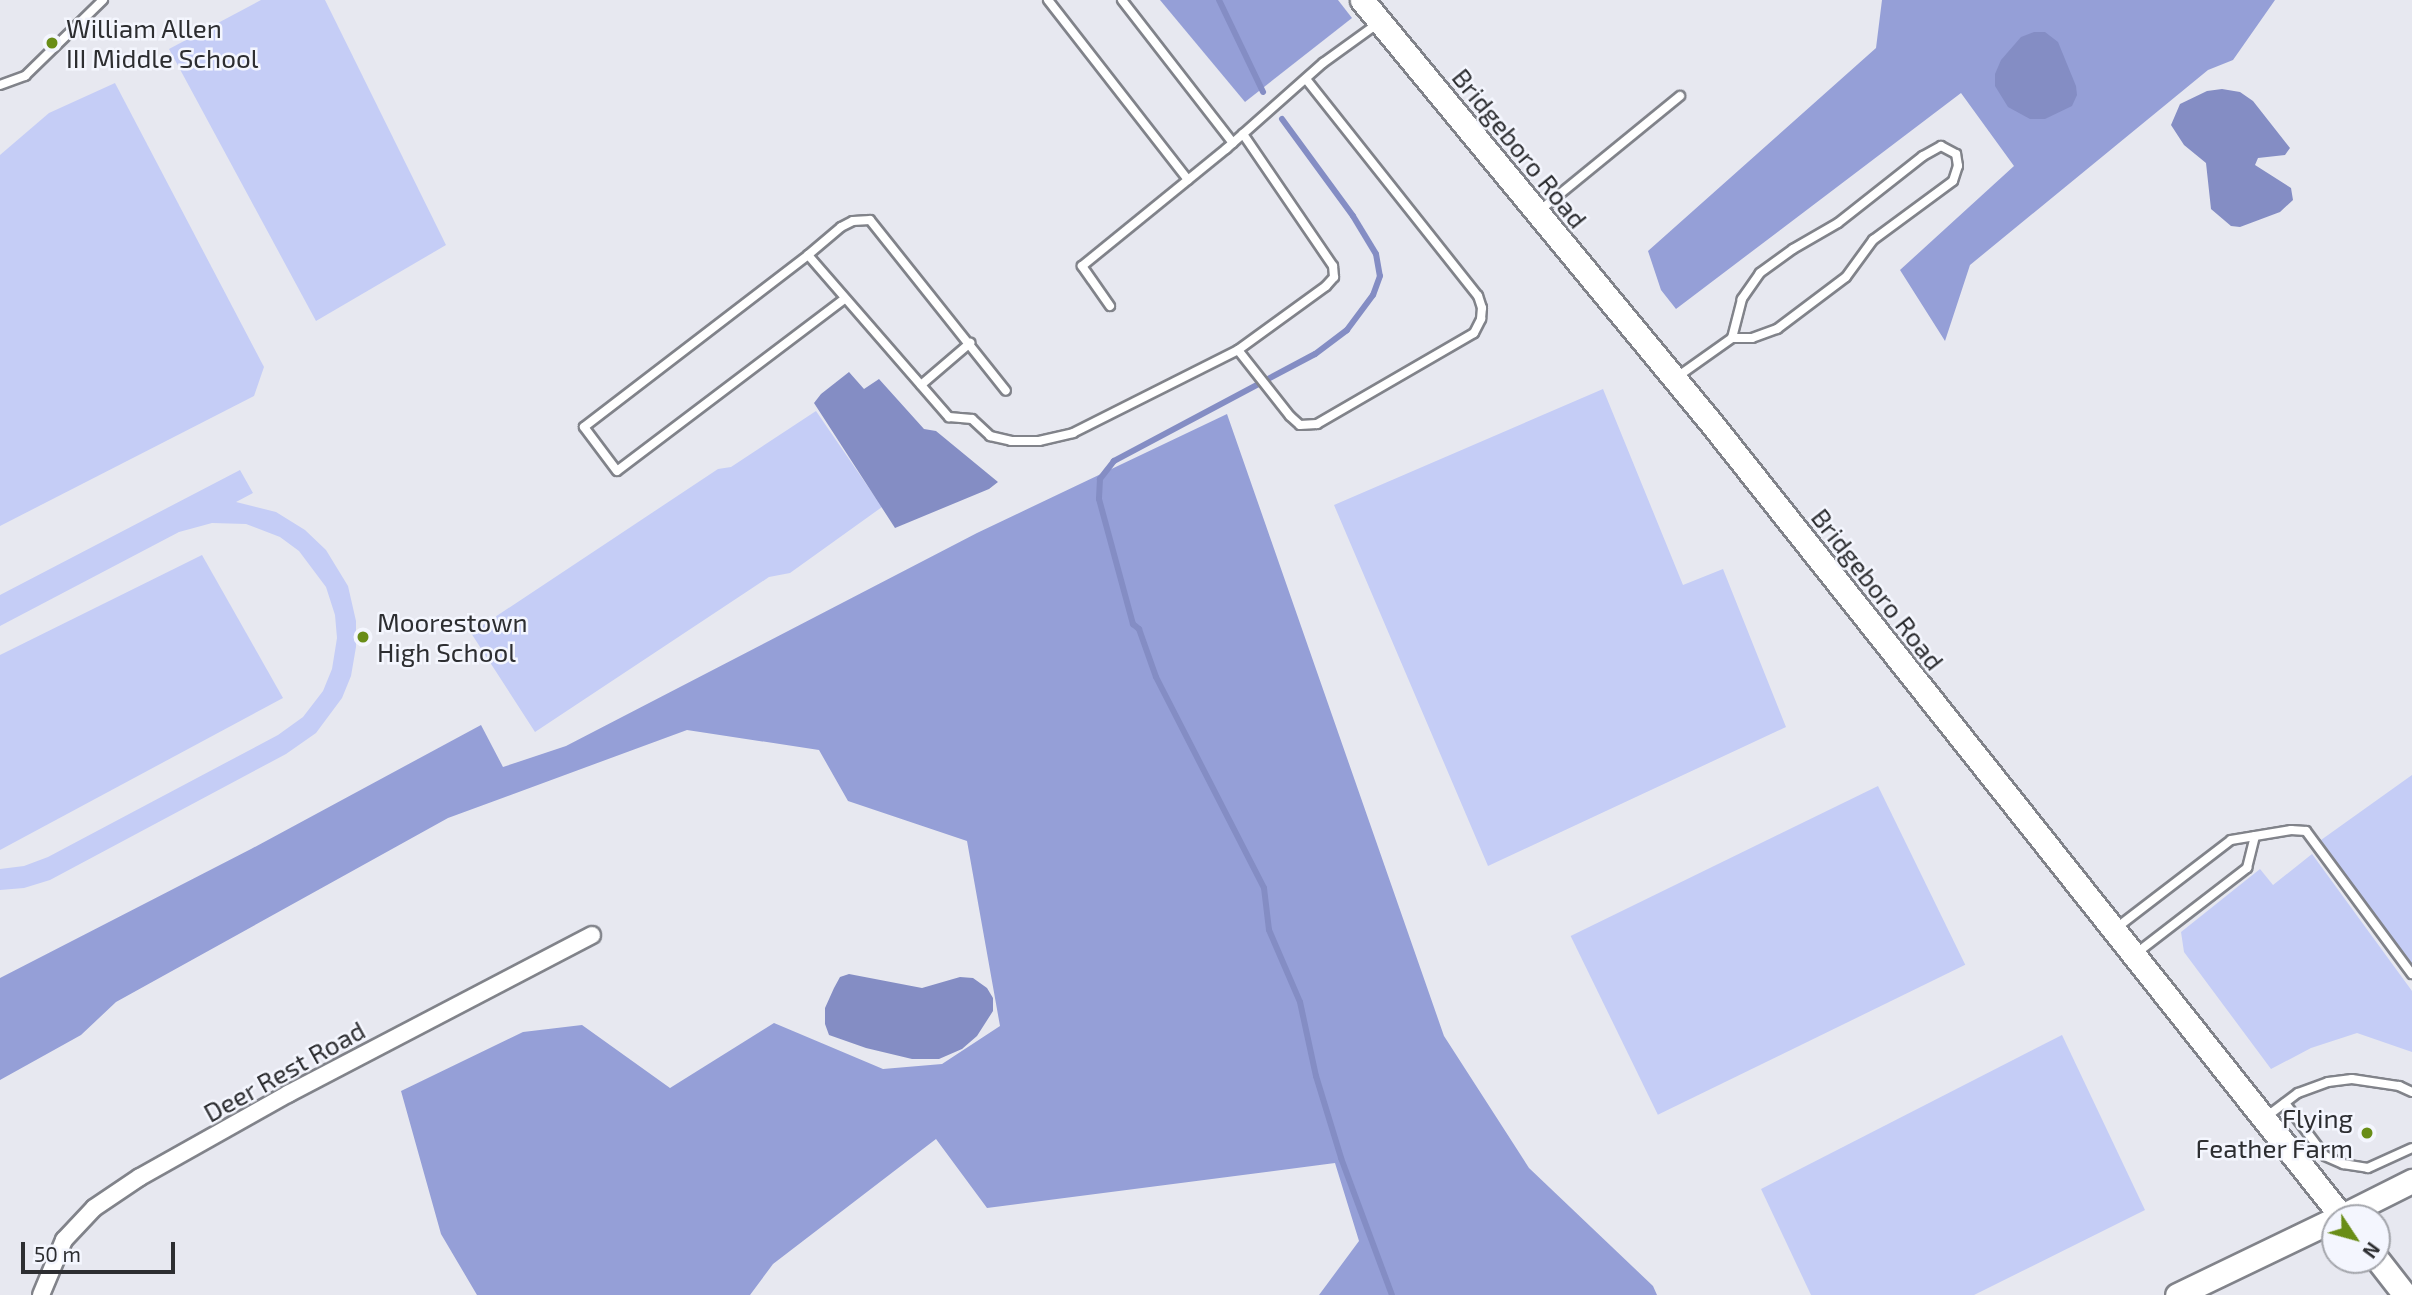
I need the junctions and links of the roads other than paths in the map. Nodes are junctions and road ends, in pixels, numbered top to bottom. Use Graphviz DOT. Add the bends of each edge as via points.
graph roads {
  1 [pos="103,0"];
  2 [pos="1048,0"];
  3 [pos="1122,0"];
  4 [pos="1362,0"];
  5 [pos="1380,22"];
  6 [pos="1306,79"];
  7 [pos="0,85"];
  8 [pos="1680,96"];
  9 [pos="1243,134"];
  10 [pos="1233,143"];
  11 [pos="1188,180"];
  12 [pos="1537,212"];
  13 [pos="808,256"];
  14 [pos="843,300"];
  15 [pos="1110,306"];
  16 [pos="1732,338"];
  17 [pos="970,343"];
  18 [pos="1238,350"];
  19 [pos="1674,379"];
  20 [pos="921,385"];
  21 [pos="1006,391"];
  22 [pos="2255,836"];
  23 [pos="2112,931"];
  24 [pos="593,935"];
  25 [pos="2133,956"];
  26 [pos="2412,974"];
  27 [pos="2412,1092"];
  28 [pos="2285,1104"];
  29 [pos="2264,1118"];
  30 [pos="2412,1148"];
  31 [pos="2412,1181"];
  32 [pos="2328,1204"];
  33 [pos="2367,1204"];
  34 [pos="2321,1227"];
  35 [pos="2389,1274"];
  36 [pos="41,1295"];
  37 [pos="2177,1295"];
  38 [pos="2405,1295"];
  1 -- 7 [label="lane" via="24,76"];
  2 -- 11 [label="lane"];
  3 -- 10 [label="lane"];
  4 -- 5 [label="main road, Bridgeboro Road"];
  5 -- 6 [label="lane"];
  5 -- 12 [label="main road, Bridgeboro Road"];
  6 -- 9 [label="lane"];
  6 -- 18 [label="lane" via="1478,296 1481,319 1474,333 1317,424 1300,425 1290,416"];
  8 -- 12 [label="lane"];
  9 -- 10 [label="lane"];
  9 -- 18 [label="lane" via="1333,266 1334,277"];
  10 -- 11 [label="lane"];
  11 -- 15 [label="lane" via="1082,266"];
  12 -- 19 [label="main road, Bridgeboro Road"];
  13 -- 14 [label="lane"];
  13 -- 14 [label="lane" via="584,426 617,471"];
  13 -- 17 [label="lane" via="841,227 870,220"];
  14 -- 20 [label="lane"];
  16 -- 16 [label="lane" via="1752,338 1777,329 1846,277 1872,240 1954,181 1956,154 1941,146 1932,151 1838,223 1760,273 1741,299"];
  16 -- 19 [label="lane"];
  17 -- 20 [label="lane"];
  17 -- 21 [label="lane"];
  18 -- 20 [label="lane" via="1073,433 1039,441 990,436 972,419 949,417"];
  19 -- 23 [label="main road, Bridgeboro Road"];
  22 -- 23 [label="lane" via="2231,840"];
  22 -- 25 [label="lane" via="2247,868"];
  22 -- 26 [label="lane" via="2306,831"];
  23 -- 25 [label="main road, Bridgeboro Road"];
  24 -- 36 [label="street, Deer Rest Road" via="140,1177 94,1209 64,1240"];
  25 -- 29 [label="main road, Bridgeboro Road"];
  27 -- 28 [label="lane" via="2352,1079 2298,1093"];
  28 -- 29 [label="lane"];
  28 -- 30 [label="lane" via="2325,1156 2343,1164 2368,1168"];
  29 -- 32 [label="main road, Bridgeboro Road"];
  31 -- 33 [label="main road"];
  34 -- 37 [label="main road"];
  35 -- 38 [label="main road"];
}
